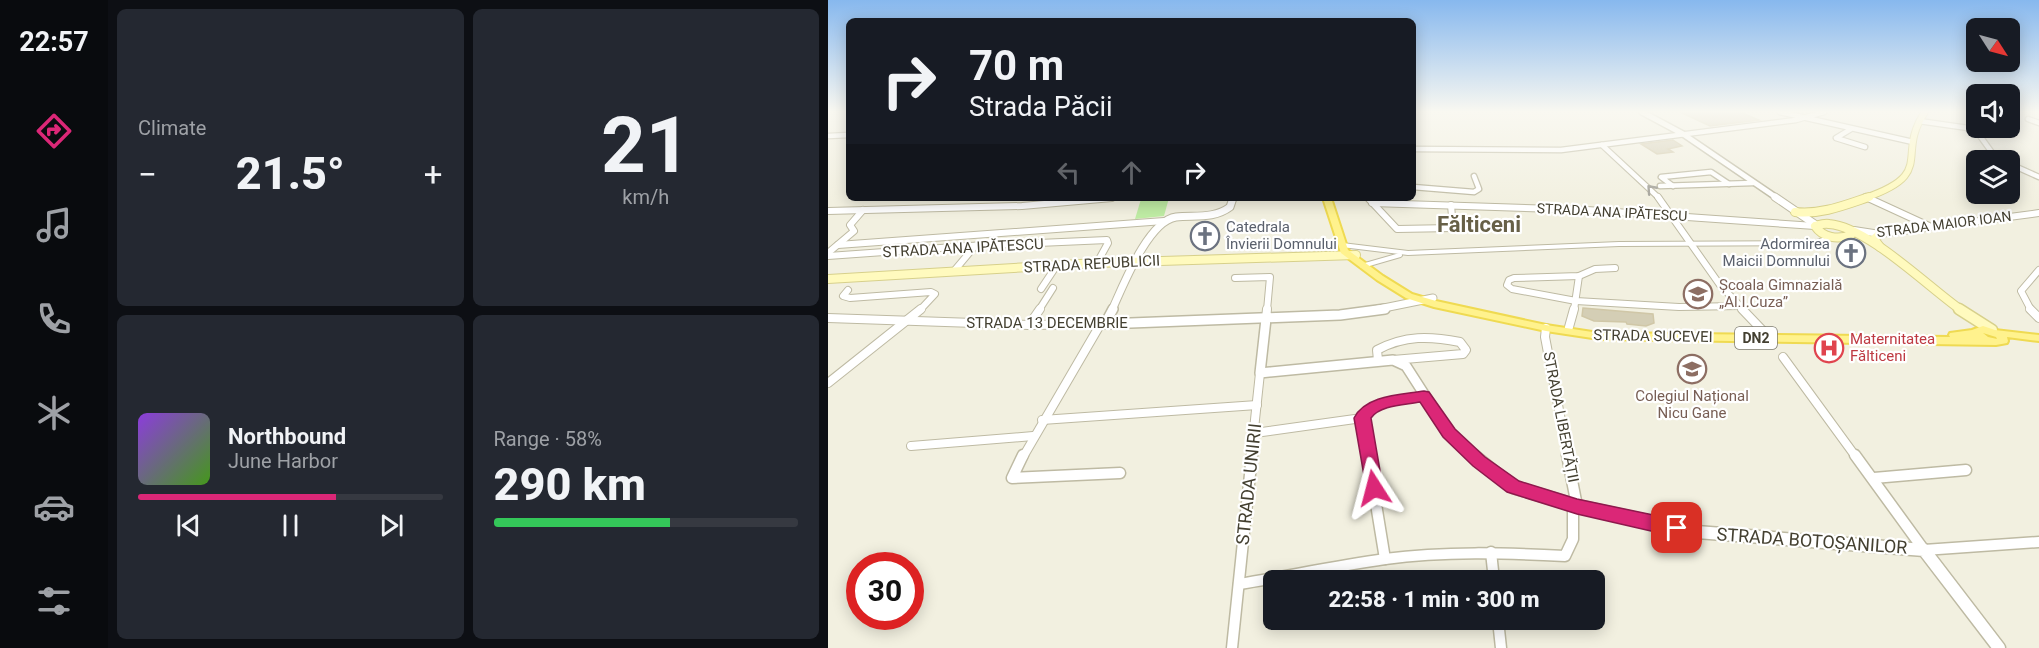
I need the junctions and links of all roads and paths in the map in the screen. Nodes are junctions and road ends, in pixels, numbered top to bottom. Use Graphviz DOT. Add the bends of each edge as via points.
graph roads {
  1 [pos="1622,142"];
  2 [pos="1695,142"];
  3 [pos="1849,142"];
  4 [pos="1913,142"];
  5 [pos="1602,145"];
  6 [pos="1864,147"];
  7 [pos="1416,149"];
  8 [pos="2020,168"];
  9 [pos="1474,176"];
  10 [pos="2039,177"];
  11 [pos="1753,183"];
  12 [pos="1729,184"];
  13 [pos="1660,186"];
  14 [pos="1673,186"];
  15 [pos="1416,187"];
  16 [pos="1866,197"];
  17 [pos="1079,201"];
  18 [pos="1232,201"];
  19 [pos="1328,201"];
  20 [pos="1334,201"];
  21 [pos="1371,201"];
  22 [pos="1386,201"];
  23 [pos="1451,205"];
  24 [pos="863,210"];
  25 [pos="828,211"];
  26 [pos="1823,211"];
  27 [pos="1795,212"];
  28 [pos="2039,213"];
  29 [pos="1671,215"];
  30 [pos="1164,221"];
  31 [pos="1819,224"];
  32 [pos="1839,225"];
  33 [pos="1930,227"];
  34 [pos="1048,229"];
  35 [pos="1850,231"];
  36 [pos="1880,234"];
  37 [pos="1832,237"];
  38 [pos="1842,238"];
  39 [pos="1036,243"];
  40 [pos="1690,244"];
  41 [pos="838,245"];
  42 [pos="1345,245"];
  43 [pos="975,246"];
  44 [pos="1884,250"];
  45 [pos="1408,253"];
  46 [pos="828,255"];
  47 [pos="1352,255"];
  48 [pos="1137,261"];
  49 [pos="1097,263"];
  50 [pos="1057,265"];
  51 [pos="1365,265"];
  52 [pos="1615,268"];
  53 [pos="2039,270"];
  54 [pos="954,271"];
  55 [pos="1579,276"];
  56 [pos="1235,278"];
  57 [pos="828,279"];
  58 [pos="848,290"];
  59 [pos="1429,300"];
  60 [pos="1576,301"];
  61 [pos="1950,302"];
  62 [pos="1740,306"];
  63 [pos="828,318"];
  64 [pos="2039,318"];
  65 [pos="1266,319"];
  66 [pos="905,321"];
  67 [pos="1029,325"];
  68 [pos="1102,325"];
  69 [pos="1569,327"];
  70 [pos="1546,328"];
  71 [pos="1978,331"];
  72 [pos="1765,333"];
  73 [pos="1819,336"];
  74 [pos="1996,336"];
  75 [pos="2039,338"];
  76 [pos="2039,342"];
  77 [pos="1783,357"];
  78 [pos="1378,360"];
  79 [pos="1393,360"];
  80 [pos="1260,373"];
  81 [pos="828,383"];
  82 [pos="1424,396"];
  83 [pos="1257,405"];
  84 [pos="1362,418"];
  85 [pos="1042,420"];
  86 [pos="1255,433"];
  87 [pos="1033,436"];
  88 [pos="911,446"];
  89 [pos="1966,470"];
  90 [pos="1120,474"];
  91 [pos="1874,478"];
  92 [pos="1575,505"];
  93 [pos="2039,542"];
  94 [pos="1924,550"];
  95 [pos="1491,552"];
  96 [pos="1385,559"];
  97 [pos="1493,570"];
  98 [pos="1239,584"];
  99 [pos="1499,630"];
  100 [pos="1232,648"];
  101 [pos="1501,648"];
  102 [pos="1999,648"];
  1 -- 5 [label="street"];
  2 -- 11 [label="street"];
  3 -- 6 [label="street"];
  4 -- 16 [label="main road" via="1908,175 1895,186"];
  5 -- 7 [label="street" via="1538,151"];
  29 -- 5 [label="street, one-way" via="1645,182"];
  8 -- 10 [label="street"];
  9 -- 15 [label="street" via="1479,189 1474,192"];
  11 -- 12 [label="street"];
  11 -- 27 [label="street"];
  12 -- 14 [label="street"];
  12 -- 14 [label="street" via="1710,172 1662,177"];
  13 -- 14 [label="street"];
  16 -- 26 [label="main road"];
  16 -- 33 [label="street"];
  17 -- 24 [label="street"];
  18 -- 30 [label="street" via="1220,213"];
  19 -- 42 [label="main road, DN2"];
  20 -- 42 [label="main road, DN2"];
  21 -- 23 [label="street" via="1397,229 1408,230 1453,228"];
  22 -- 23 [label="street, STRADA ANA IPĂTESCU"];
  23 -- 29 [label="street, STRADA ANA IPĂTESCU"];
  24 -- 25 [label="street"];
  24 -- 41 [label="street" via="850,225 854,231"];
  26 -- 27 [label="main road"];
  26 -- 31 [label="main road"];
  26 -- 32 [label="main road"];
  27 -- 31 [label="street"];
  28 -- 33 [label="street, STRADA MAIOR IOAN"];
  29 -- 31 [label="street, STRADA ANA IPĂTESCU"];
  29 -- 40 [label="street"];
  30 -- 34 [label="street"];
  30 -- 48 [label="street"];
  31 -- 32 [label="main road"];
  31 -- 37 [label="main road" via="1819,232"];
  32 -- 35 [label="main road"];
  33 -- 36 [label="street, STRADA MAIOR IOAN"];
  34 -- 39 [label="street"];
  34 -- 41 [label="street"];
  35 -- 36 [label="street, STRADA MAIOR IOAN"];
  35 -- 38 [label="main road" via="1850,237"];
  35 -- 44 [label="main road"];
  36 -- 44 [label="main road" via="1875,241"];
  37 -- 38 [label="main road"];
  37 -- 40 [label="street" via="1814,243"];
  38 -- 44 [label="main road"];
  39 -- 43 [label="street, STRADA ANA IPĂTESCU"];
  39 -- 49 [label="street, STRADA ANA IPĂTESCU" via="1107,240"];
  40 -- 45 [label="street"];
  40 -- 62 [label="street"];
  41 -- 46 [label="street"];
  42 -- 45 [label="street"];
  42 -- 47 [label="main road, DN2"];
  43 -- 46 [label="street, STRADA ANA IPĂTESCU"];
  43 -- 54 [label="street"];
  44 -- 61 [label="main road"];
  45 -- 51 [label="street"];
  47 -- 48 [label="main road, STRADA REPUBLICII"];
  47 -- 51 [label="main road, DN2"];
  48 -- 49 [label="main road, STRADA REPUBLICII"];
  48 -- 68 [label="street"];
  49 -- 50 [label="main road, STRADA REPUBLICII"];
  50 -- 54 [label="main road, STRADA REPUBLICII"];
  50 -- 67 [label="street" via="1041,289 1053,288"];
  51 -- 59 [label="main road, DN2" via="1394,287"];
  52 -- 55 [label="street" via="1595,269"];
  53 -- 64 [label="street" via="2021,291 2028,307"];
  54 -- 57 [label="main road, STRADA REPUBLICII"];
  55 -- 60 [label="street"];
  55 -- 60 [label="street" via="1514,278 1507,283 1512,289"];
  56 -- 65 [label="street" via="1270,277"];
  58 -- 66 [label="street" via="843,296 850,298 935,292"];
  59 -- 65 [label="street, STRADA SUCEVEI" via="1340,315"];
  59 -- 69 [label="main road, STRADA SUCEVEI / DN2"];
  59 -- 70 [label="main road, STRADA SUCEVEI / DN2"];
  60 -- 62 [label="street"];
  60 -- 69 [label="street"];
  61 -- 71 [label="main road"];
  61 -- 74 [label="main road"];
  62 -- 72 [label="street"];
  63 -- 66 [label="street, STRADA 13 DECEMBRIE"];
  65 -- 68 [label="street, STRADA 13 DECEMBRIE"];
  65 -- 80 [label="street, STRADA UNIRII"];
  66 -- 67 [label="street, STRADA 13 DECEMBRIE"];
  66 -- 81 [label="street"];
  67 -- 68 [label="street, STRADA 13 DECEMBRIE"];
  68 -- 85 [label="street"];
  69 -- 72 [label="main road, STRADA SUCEVEI / DN2"];
  70 -- 73 [label="main road, STRADA SUCEVEI / DN2" via="1599,336"];
  70 -- 92 [label="street, STRADA LIBERTĂȚII"];
  71 -- 73 [label="main road, STRADA SUCEVEI / DN2" via="1959,335"];
  71 -- 74 [label="main road, STRADA SUCEVEI / DN2"];
  72 -- 73 [label="main road, STRADA SUCEVEI / DN2"];
  73 -- 74 [label="main road, STRADA SUCEVEI / DN2"];
  74 -- 75 [label="main road, STRADA SUCEVEI / DN2"];
  74 -- 76 [label="main road, STRADA SUCEVEI / DN2"];
  77 -- 91 [label="street"];
  78 -- 79 [label="street"];
  78 -- 79 [label="street" via="1377,350 1393,341 1426,335 1460,342 1466,350 1463,354"];
  78 -- 80 [label="street"];
  79 -- 82 [label="street, STRADA BOTOȘANILOR" via="1406,366"];
  80 -- 83 [label="street, STRADA UNIRII"];
  82 -- 84 [label="street" via="1375,406"];
  82 -- 92 [label="street, STRADA BOTOȘANILOR" via="1449,433 1494,474 1513,487"];
  83 -- 85 [label="street"];
  83 -- 86 [label="street, STRADA UNIRII"];
  84 -- 86 [label="street"];
  84 -- 96 [label="street"];
  85 -- 87 [label="street"];
  86 -- 98 [label="street, STRADA UNIRII"];
  87 -- 88 [label="street"];
  87 -- 90 [label="street" via="1012,478"];
  89 -- 91 [label="street"];
  91 -- 94 [label="street"];
  92 -- 94 [label="street, STRADA BOTOȘANILOR" via="1697,532"];
  92 -- 95 [label="street, STRADA LIBERTĂȚII" via="1572,543 1565,556"];
  93 -- 94 [label="street"];
  94 -- 102 [label="street"];
  95 -- 96 [label="street"];
  95 -- 97 [label="street"];
  96 -- 98 [label="street"];
  98 -- 100 [label="street, STRADA UNIRII"];
  99 -- 101 [label="street"];
}
